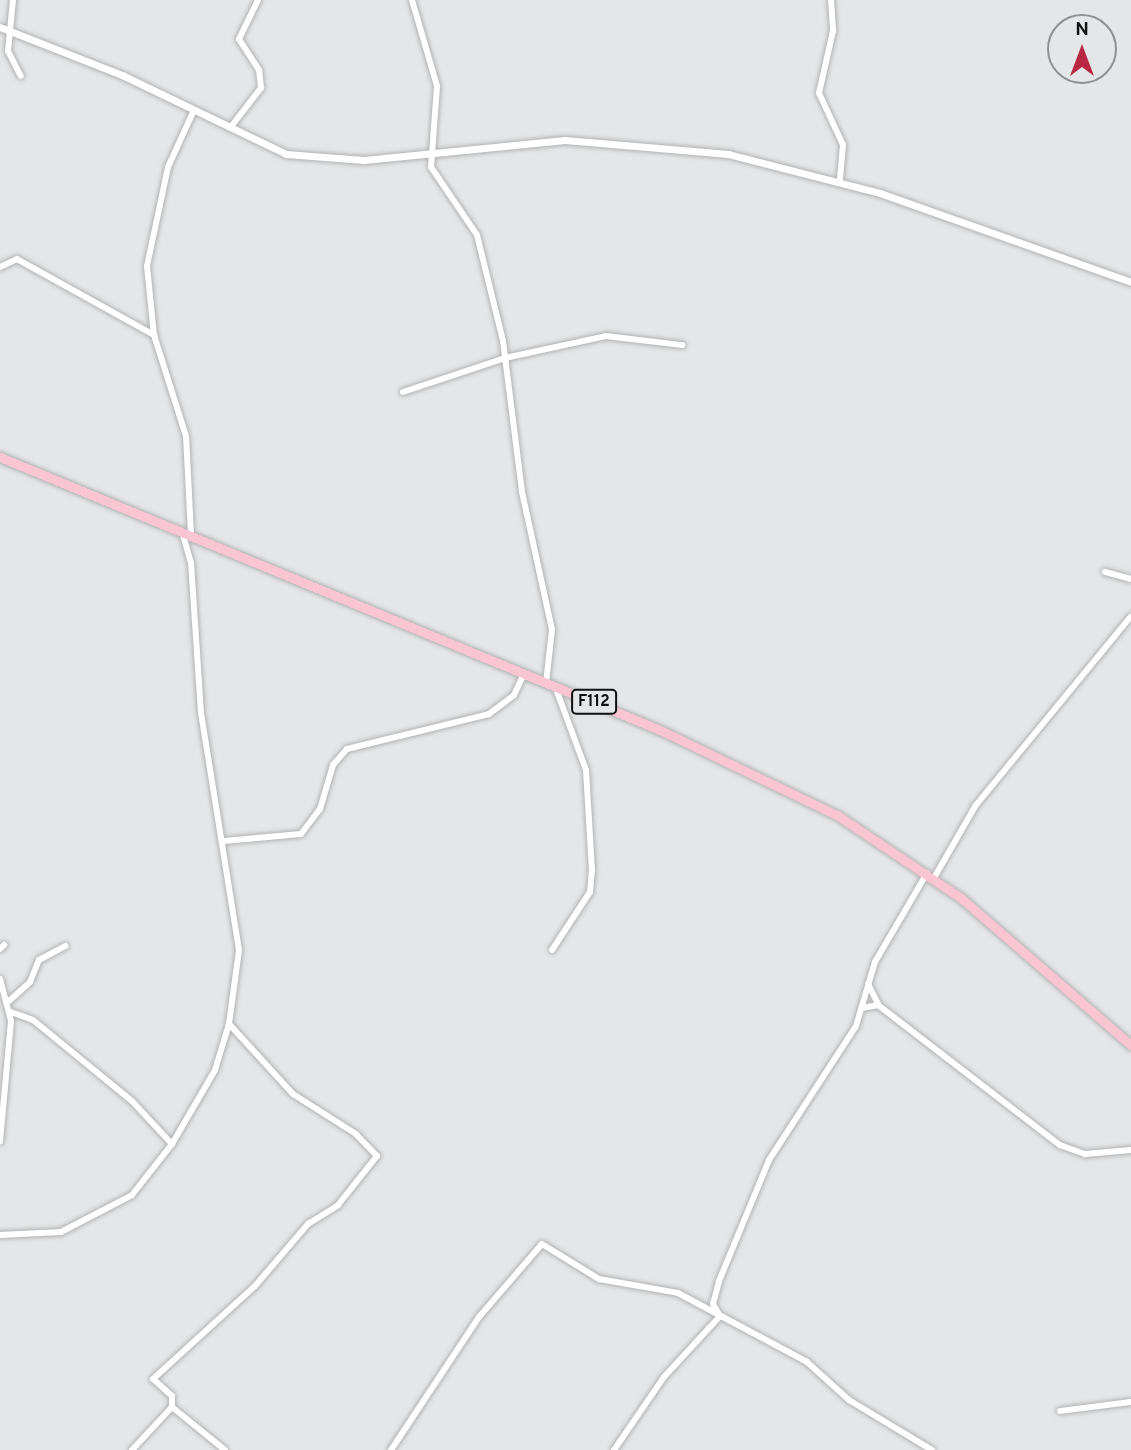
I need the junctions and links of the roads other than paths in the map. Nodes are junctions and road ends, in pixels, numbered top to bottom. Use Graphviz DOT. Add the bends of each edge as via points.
graph roads {
  1 [pos="13,0"];
  2 [pos="258,0"];
  3 [pos="412,0"];
  4 [pos="831,0"];
  5 [pos="0,27"];
  6 [pos="11,32"];
  7 [pos="21,76"];
  8 [pos="194,110"];
  9 [pos="230,128"];
  10 [pos="431,154"];
  11 [pos="840,182"];
  12 [pos="0,267"];
  13 [pos="1131,282"];
  14 [pos="155,335"];
  15 [pos="682,345"];
  16 [pos="505,358"];
  17 [pos="403,391"];
  18 [pos="0,457"];
  19 [pos="186,533"];
  20 [pos="1105,572"];
  21 [pos="1131,579"];
  22 [pos="1131,616"];
  23 [pos="524,674"];
  24 [pos="546,683"];
  25 [pos="555,687"];
  26 [pos="224,841"];
  27 [pos="931,876"];
  28 [pos="65,946"];
  29 [pos="552,950"];
  30 [pos="0,979"];
  31 [pos="868,984"];
  32 [pos="9,1001"];
  33 [pos="878,1005"];
  34 [pos="862,1009"];
  35 [pos="11,1012"];
  36 [pos="229,1024"];
  37 [pos="1131,1045"];
  38 [pos="0,1141"];
  39 [pos="172,1144"];
  40 [pos="1131,1150"];
  41 [pos="0,1235"];
  42 [pos="720,1316"];
  43 [pos="1131,1402"];
  44 [pos="172,1407"];
  45 [pos="1059,1411"];
  46 [pos="132,1450"];
  47 [pos="225,1450"];
  48 [pos="391,1450"];
  49 [pos="614,1450"];
  50 [pos="932,1450"];
  1 -- 6 [label="street"];
  2 -- 9 [label="street" via="239,39 259,70 261,88"];
  3 -- 10 [label="street" via="437,86"];
  4 -- 11 [label="street" via="833,31 819,93 843,145"];
  5 -- 6 [label="street"];
  6 -- 7 [label="street" via="9,57"];
  6 -- 8 [label="street"];
  8 -- 9 [label="street"];
  8 -- 14 [label="street" via="168,167 149,247"];
  9 -- 10 [label="street" via="271,149 311,159"];
  10 -- 11 [label="street" via="512,142 622,142 728,154"];
  10 -- 16 [label="street" via="431,167 483,250"];
  11 -- 13 [label="street"];
  12 -- 14 [label="street" via="17,259"];
  14 -- 19 [label="street" via="182,410"];
  15 -- 16 [label="street" via="606,336"];
  16 -- 17 [label="street"];
  16 -- 24 [label="street" via="520,486 552,630"];
  18 -- 19 [label="main road, F112"];
  19 -- 23 [label="main road, F112"];
  19 -- 26 [label="street" via="201,713"];
  20 -- 21 [label="street"];
  22 -- 27 [label="street" via="976,805"];
  23 -- 24 [label="main road, F112"];
  23 -- 26 [label="street" via="514,695 489,714 347,749 333,765 320,809 301,834"];
  24 -- 25 [label="main road, F112"];
  25 -- 27 [label="main road, F112" via="789,790"];
  25 -- 29 [label="street" via="586,770 592,871 590,892"];
  26 -- 36 [label="street" via="239,950"];
  27 -- 31 [label="street" via="893,925"];
  27 -- 37 [label="main road, F112"];
  28 -- 32 [label="street" via="40,960 30,982"];
  30 -- 32 [label="street"];
  31 -- 33 [label="street"];
  31 -- 34 [label="street"];
  32 -- 35 [label="street"];
  33 -- 34 [label="street"];
  33 -- 40 [label="street" via="1040,1135 1085,1154"];
  34 -- 42 [label="street" via="769,1160 719,1281 713,1304"];
  35 -- 38 [label="street"];
  35 -- 39 [label="street" via="33,1020 132,1101"];
  36 -- 39 [label="street" via="215,1070"];
  36 -- 44 [label="street" via="293,1094 356,1134 377,1156 338,1205 308,1224 255,1286 153,1379 172,1396"];
  39 -- 41 [label="street" via="121,1201 61,1232"];
  42 -- 48 [label="street" via="670,1290 598,1279 547,1245 536,1245 454,1352"];
  42 -- 49 [label="street" via="664,1377"];
  42 -- 50 [label="street" via="807,1362 849,1400"];
  43 -- 45 [label="street"];
  44 -- 46 [label="street"];
  44 -- 47 [label="street"];
}
